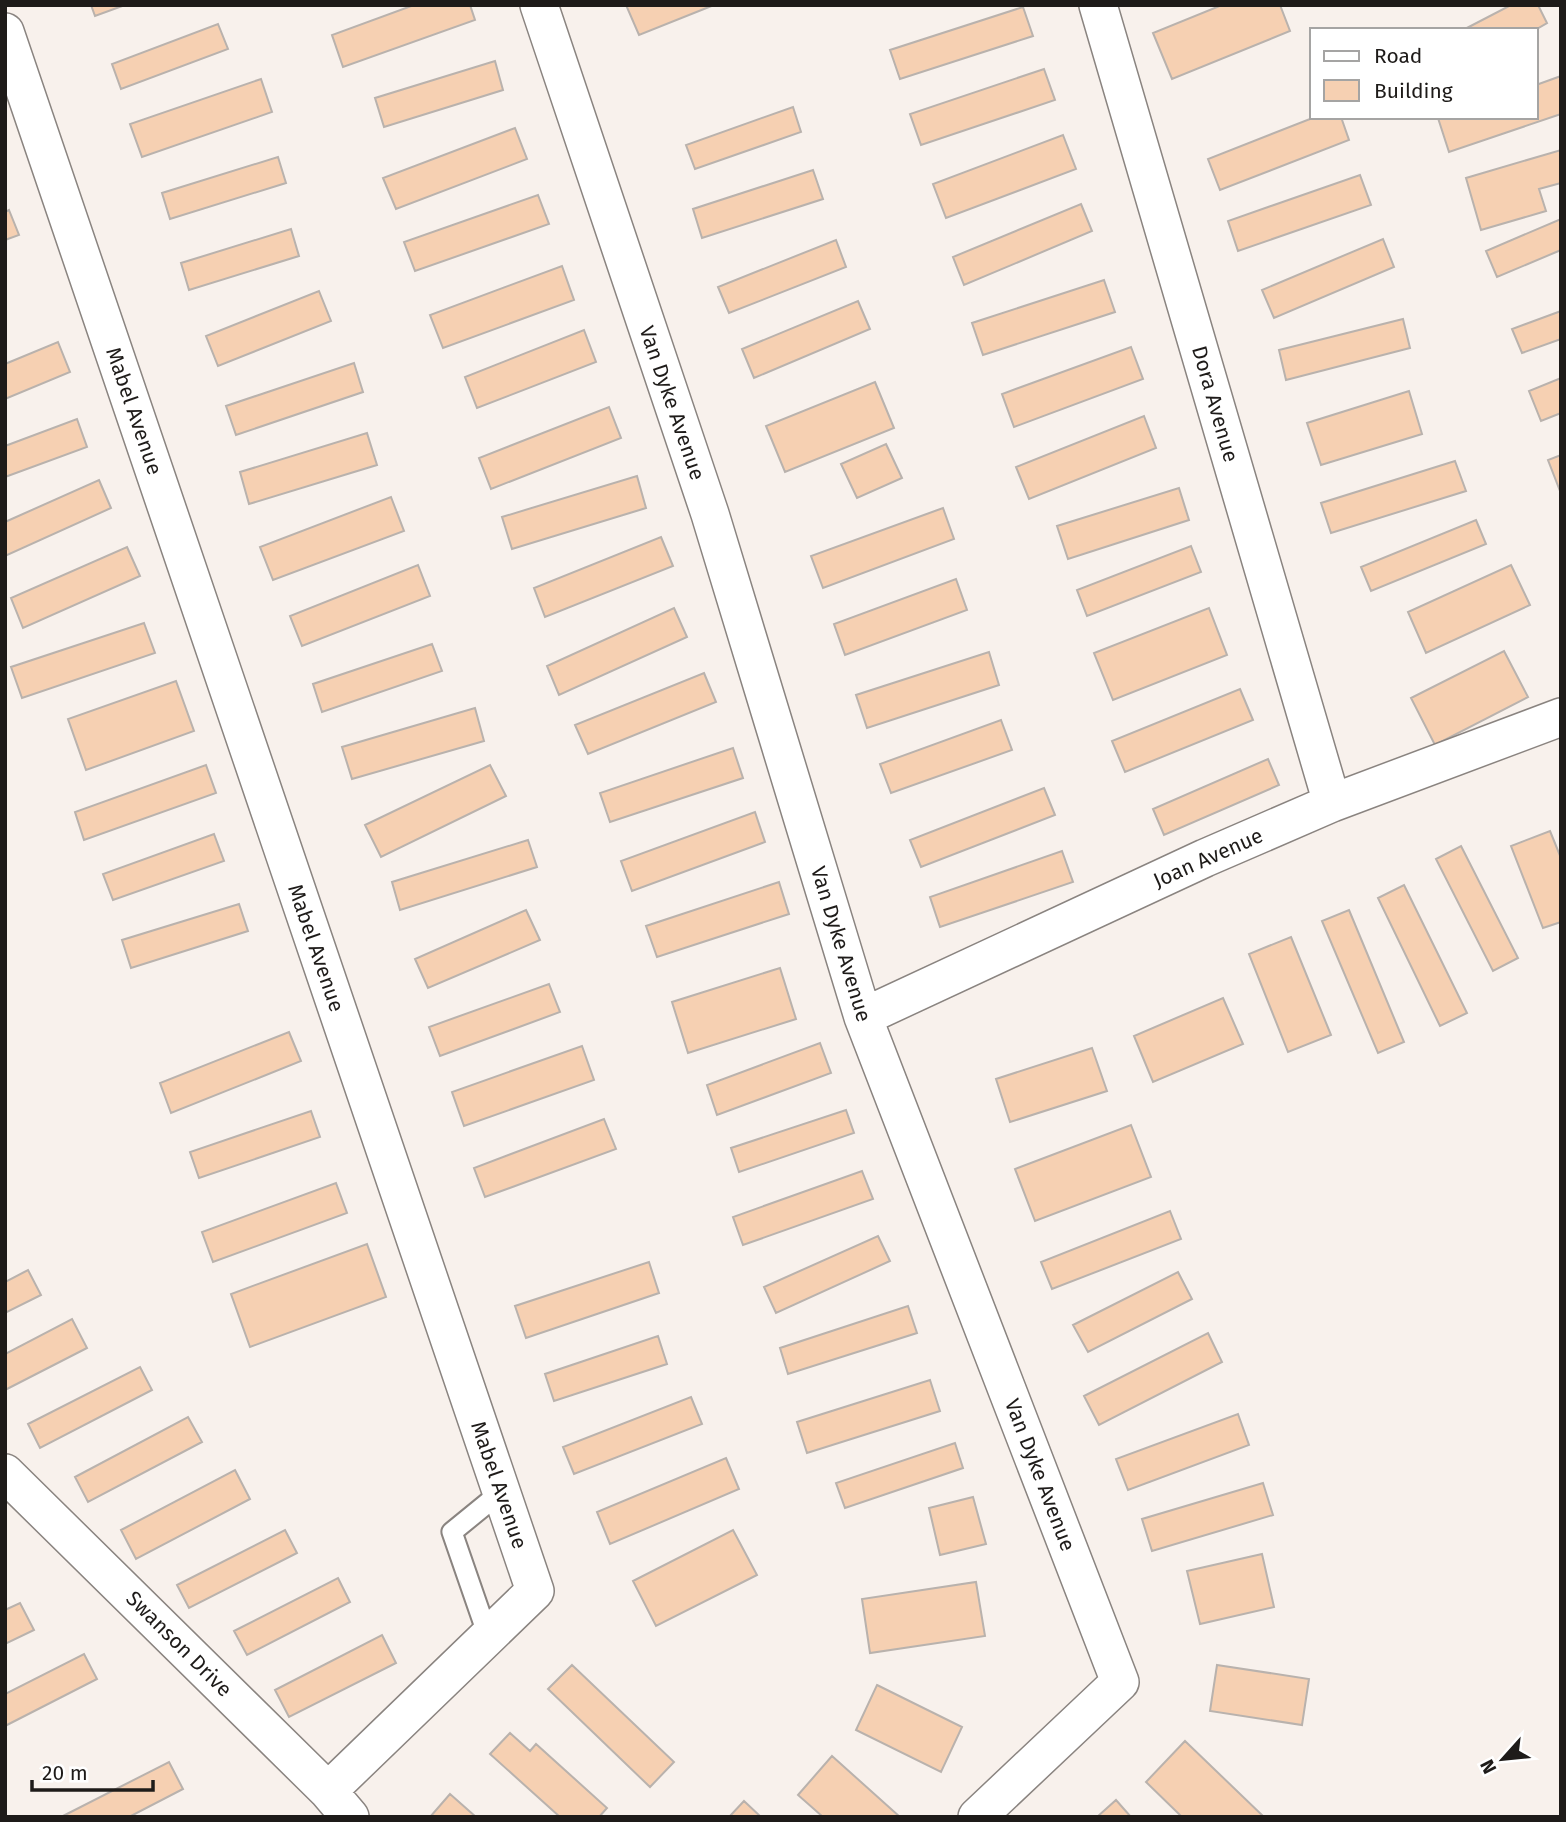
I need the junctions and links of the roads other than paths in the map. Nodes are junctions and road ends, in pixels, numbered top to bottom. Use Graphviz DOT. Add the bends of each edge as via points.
graph roads {
  1 [pos="539,5"];
  2 [pos="1098,5"];
  3 [pos="5,32"];
  4 [pos="1561,718"];
  5 [pos="1332,803"];
  6 [pos="863,1017"];
  7 [pos="5,1473"];
  8 [pos="501,1492"];
  9 [pos="488,1636"];
  10 [pos="339,1804"];
  11 [pos="977,1817"];
  1 -- 6 [label="street, Van Dyke Avenue" via="710,514"];
  2 -- 5 [label="street, Dora Avenue"];
  3 -- 8 [label="street, Mabel Avenue"];
  4 -- 5 [label="street, Joan Avenue"];
  5 -- 6 [label="street, Joan Avenue"];
  6 -- 11 [label="street, Van Dyke Avenue" via="1120,1682"];
  7 -- 10 [label="street, Swanson Drive"];
  8 -- 9 [label="street, Mabel Avenue" via="535,1591"];
  8 -- 9 [label="lane" via="452,1532"];
  9 -- 10 [label="street, Mabel Avenue"];
}
